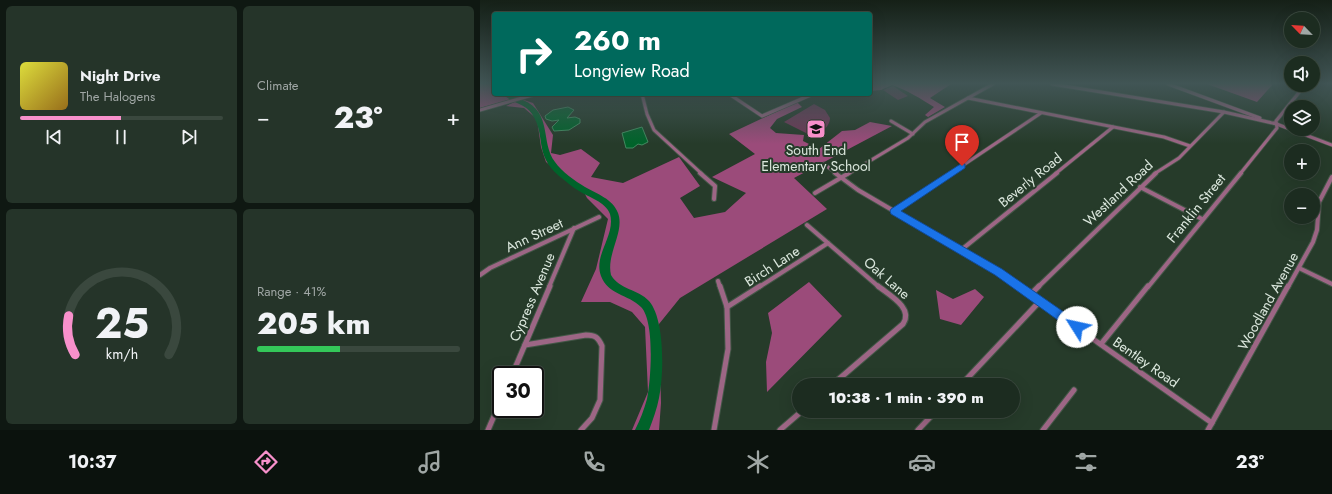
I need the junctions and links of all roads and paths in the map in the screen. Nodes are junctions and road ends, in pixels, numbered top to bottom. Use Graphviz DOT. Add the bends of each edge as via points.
graph roads {
  1 [pos="500,104"];
  2 [pos="645,104"];
  3 [pos="744,104"];
  4 [pos="790,104"];
  5 [pos="957,104"];
  6 [pos="998,104"];
  7 [pos="1175,104"];
  8 [pos="1223,104"];
  9 [pos="1290,104"];
  10 [pos="480,110"];
  11 [pos="1224,112"];
  12 [pos="1041,113"];
  13 [pos="891,121"];
  14 [pos="1277,124"];
  15 [pos="1113,127"];
  16 [pos="913,134"];
  17 [pos="1332,145"];
  18 [pos="1190,146"];
  19 [pos="824,164"];
  20 [pos="841,177"];
  21 [pos="1332,178"];
  22 [pos="1140,188"];
  23 [pos="814,193"];
  24 [pos="714,199"];
  25 [pos="894,211"];
  26 [pos="599,217"];
  27 [pos="1202,219"];
  28 [pos="807,225"];
  29 [pos="574,228"];
  30 [pos="828,243"];
  31 [pos="961,250"];
  32 [pos="1299,268"];
  33 [pos="480,275"];
  34 [pos="718,281"];
  35 [pos="1332,284"];
  36 [pos="1030,295"];
  37 [pos="1040,301"];
  38 [pos="727,307"];
  39 [pos="1101,344"];
  40 [pos="525,345"];
  41 [pos="516,366"];
  42 [pos="840,378"];
  43 [pos="968,378"];
  44 [pos="1074,390"];
  45 [pos="493,418"];
  46 [pos="794,418"];
  47 [pos="929,418"];
  48 [pos="1212,423"];
  49 [pos="488,430"];
  50 [pos="581,430"];
  51 [pos="714,430"];
  52 [pos="780,430"];
  53 [pos="918,430"];
  54 [pos="1043,430"];
  55 [pos="1208,430"];
  1 -- 10 [label="street"];
  2 -- 24 [label="street" via="653,128 715,186"];
  3 -- 4 [label="street" via="762,116"];
  5 -- 16 [label="street" via="925,122"];
  6 -- 12 [label="street"];
  7 -- 11 [label="street"];
  8 -- 14 [label="street"];
  9 -- 14 [label="street, Franklin Street" via="1276,121"];
  11 -- 14 [label="street"];
  11 -- 18 [label="street, Westland Road"];
  12 -- 15 [label="street"];
  12 -- 25 [label="street"];
  13 -- 16 [label="street"];
  14 -- 17 [label="street"];
  14 -- 27 [label="street, Franklin Street" via="1277,128"];
  15 -- 18 [label="street" via="1164,137"];
  15 -- 31 [label="street, Beverly Road"];
  16 -- 20 [label="street"];
  18 -- 22 [label="street, Westland Road" via="1177,160 1157,171"];
  19 -- 20 [label="street, Bentley Road"];
  20 -- 23 [label="street"];
  20 -- 25 [label="street, Bentley Road"];
  21 -- 32 [label="street, Woodland Avenue" via="1319,202 1315,236"];
  22 -- 27 [label="street"];
  22 -- 36 [label="street, Westland Road"];
  25 -- 31 [label="street, Bentley Road"];
  26 -- 29 [label="street, Ann Street"];
  27 -- 39 [label="street, Franklin Street"];
  28 -- 30 [label="street, Oak Lane"];
  29 -- 33 [label="street, Ann Street"];
  29 -- 40 [label="street, Cypress Avenue"];
  30 -- 38 [label="street, Birch Lane"];
  30 -- 42 [label="street, Oak Lane" via="903,307 907,316 903,324"];
  31 -- 36 [label="street, Bentley Road"];
  32 -- 35 [label="street"];
  32 -- 48 [label="street, Woodland Avenue"];
  34 -- 38 [label="street"];
  36 -- 37 [label="street, Bentley Road"];
  37 -- 39 [label="street, Bentley Road"];
  37 -- 43 [label="street"];
  38 -- 51 [label="street" via="728,349"];
  39 -- 48 [label="street, Bentley Road"];
  40 -- 41 [label="street, Cypress Avenue"];
  40 -- 50 [label="street" via="586,335 599,338 602,343 600,400 592,418"];
  44 -- 54 [label="street"];
  45 -- 49 [label="street"];
  46 -- 52 [label="street"];
  47 -- 53 [label="street"];
  48 -- 55 [label="street, Woodland Avenue"];
}
